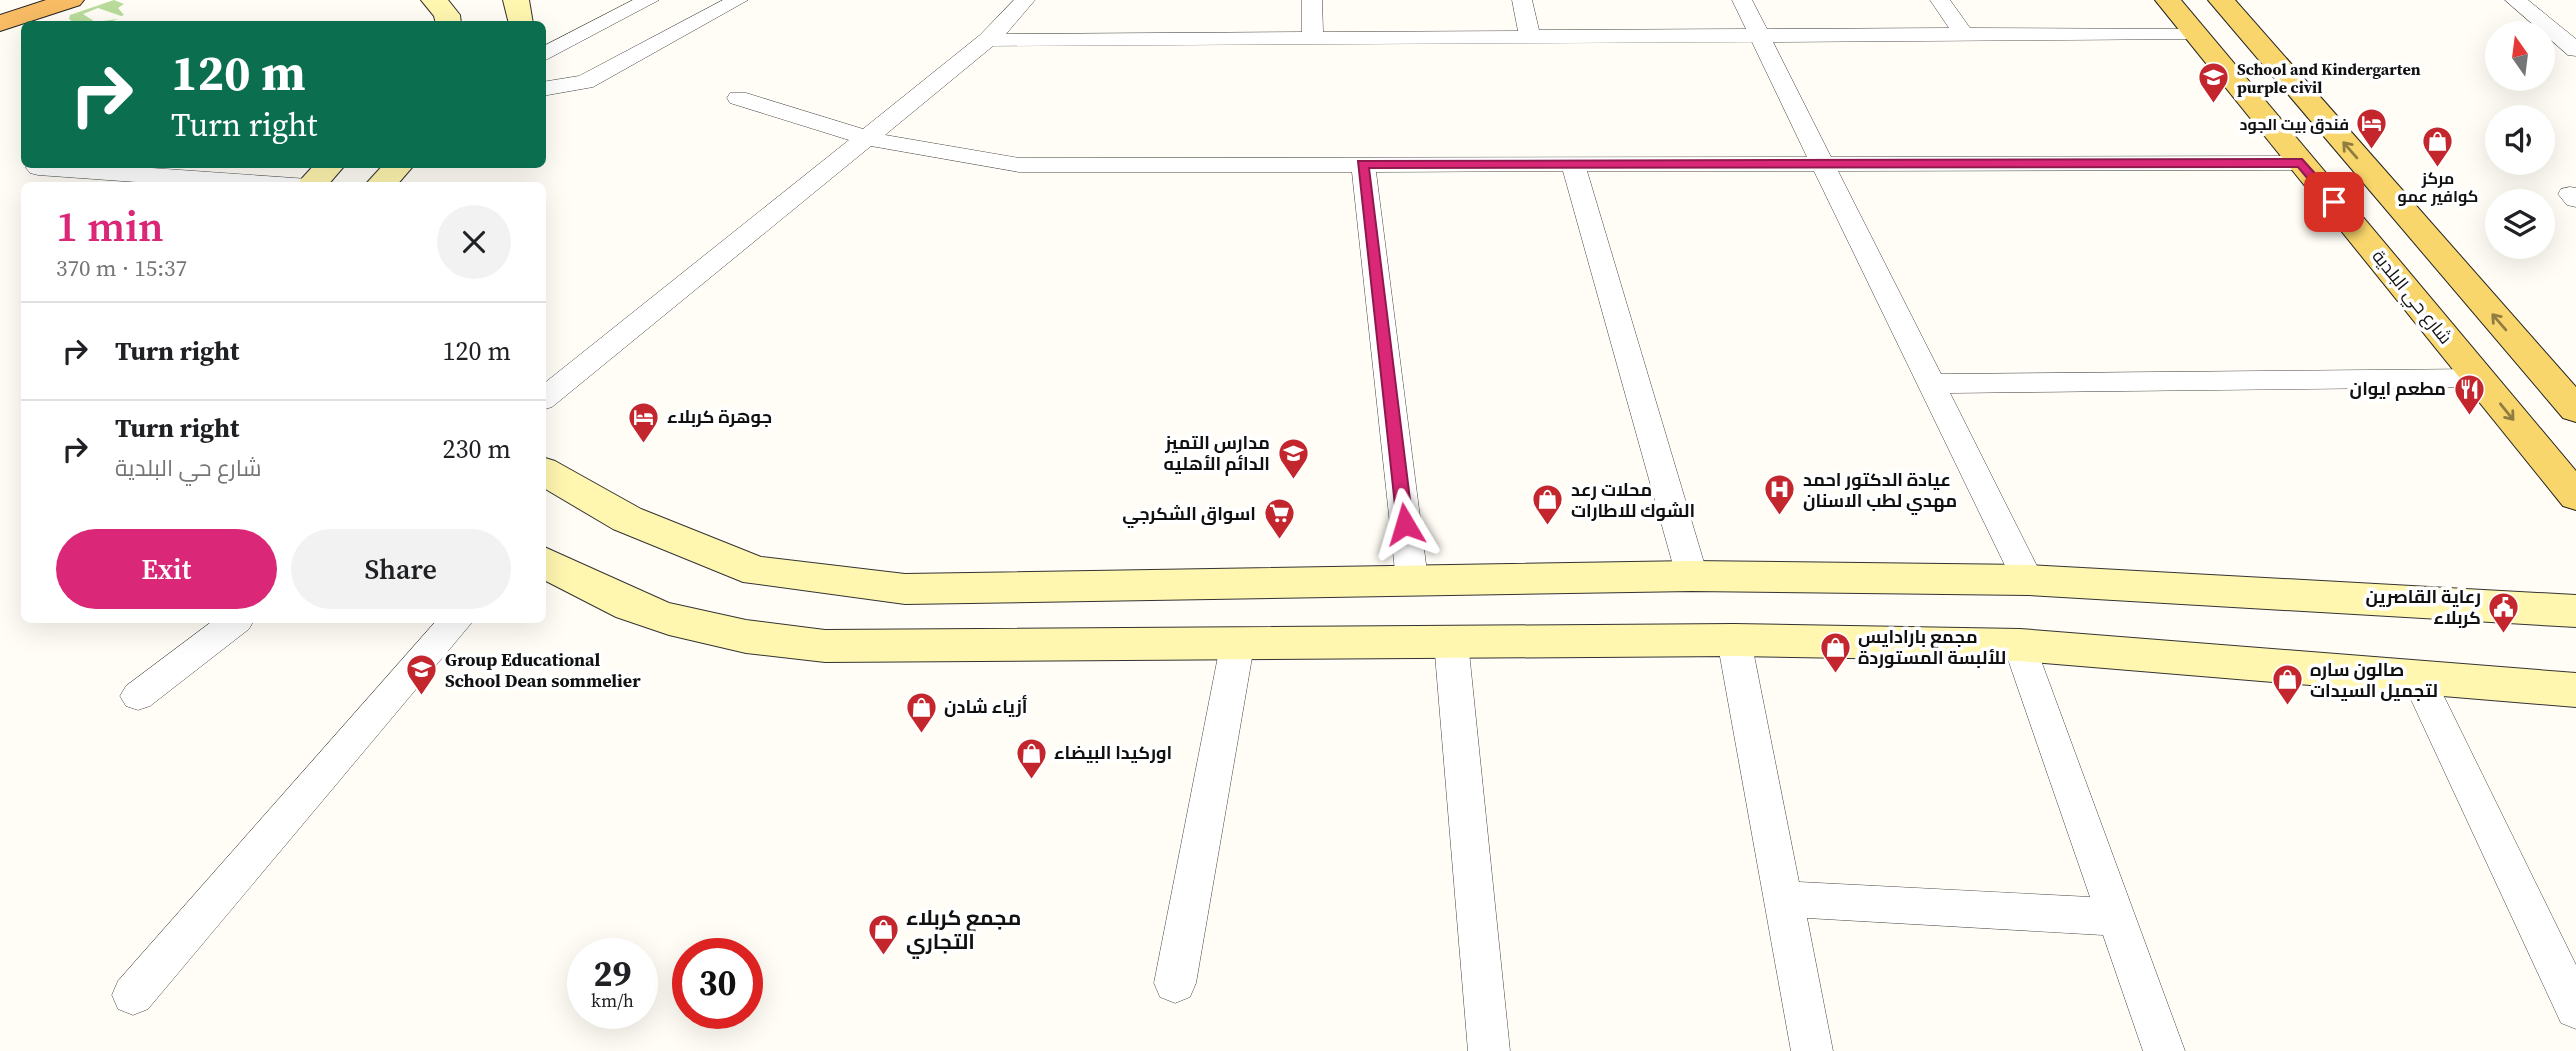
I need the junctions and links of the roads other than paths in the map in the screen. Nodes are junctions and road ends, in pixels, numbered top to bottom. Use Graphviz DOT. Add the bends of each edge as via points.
graph roads {
  1 [pos="71,0"];
  2 [pos="434,0"];
  3 [pos="649,0"];
  4 [pos="738,0"];
  5 [pos="1025,0"];
  6 [pos="1312,0"];
  7 [pos="1522,0"];
  8 [pos="1742,0"];
  9 [pos="1940,0"];
  10 [pos="2168,0"];
  11 [pos="2221,0"];
  12 [pos="2515,0"];
  13 [pos="448,21"];
  14 [pos="0,23"];
  15 [pos="2195,33"];
  16 [pos="1964,34"];
  17 [pos="1760,36"];
  18 [pos="1531,37"];
  19 [pos="1313,38"];
  20 [pos="988,40"];
  21 [pos="2576,50"];
  22 [pos="546,54"];
  23 [pos="546,88"];
  24 [pos="738,98"];
  25 [pos="869,139"];
  26 [pos="2302,163"];
  27 [pos="1363,164"];
  28 [pos="1573,164"];
  29 [pos="1824,165"];
  30 [pos="38,168"];
  31 [pos="328,168"];
  32 [pos="397,168"];
  33 [pos="249,182"];
  34 [pos="313,182"];
  35 [pos="383,182"];
  36 [pos="2479,378"];
  37 [pos="1932,384"];
  38 [pos="546,397"];
  39 [pos="2576,410"];
  40 [pos="546,472"];
  41 [pos="2576,496"];
  42 [pos="546,563"];
  43 [pos="1692,576"];
  44 [pos="1412,580"];
  45 [pos="2028,580"];
  46 [pos="2576,611"];
  47 [pos="232,623"];
  48 [pos="454,623"];
  49 [pos="1734,640"];
  50 [pos="1451,642"];
  51 [pos="2020,645"];
  52 [pos="1237,646"];
  53 [pos="2418,678"];
  54 [pos="2576,690"];
  55 [pos="138,696"];
  56 [pos="1783,899"];
  57 [pos="2117,918"];
  58 [pos="1175,983"];
  59 [pos="133,995"];
  60 [pos="2576,1009"];
  61 [pos="1489,1051"];
  62 [pos="1812,1051"];
  63 [pos="2164,1051"];
  1 -- 14 [label="highway"];
  2 -- 13 [label="main road"];
  3 -- 22 [label="street"];
  4 -- 23 [label="street" via="585,82"];
  5 -- 20 [label="street"];
  6 -- 19 [label="street"];
  7 -- 18 [label="street"];
  8 -- 17 [label="street"];
  9 -- 16 [label="street"];
  10 -- 15 [label="main road, شارع حي البلدية"];
  39 -- 11 [label="main road, one-way"];
  12 -- 21 [label="street"];
  15 -- 16 [label="street"];
  15 -- 26 [label="main road, شارع حي البلدية"];
  16 -- 17 [label="street"];
  17 -- 18 [label="street"];
  17 -- 29 [label="street"];
  18 -- 19 [label="street"];
  19 -- 20 [label="street"];
  20 -- 25 [label="street"];
  24 -- 25 [label="street"];
  25 -- 27 [label="street" via="1019,165"];
  25 -- 38 [label="street"];
  26 -- 29 [label="street"];
  26 -- 36 [label="main road, شارع حي البلدية"];
  27 -- 28 [label="street"];
  27 -- 44 [label="street"];
  28 -- 29 [label="street"];
  28 -- 43 [label="street"];
  29 -- 37 [label="street"];
  30 -- 33 [label="street"];
  31 -- 34 [label="main road"];
  32 -- 35 [label="main road"];
  36 -- 37 [label="street"];
  36 -- 41 [label="main road, شارع حي البلدية, one-way"];
  37 -- 45 [label="street"];
  40 -- 44 [label="main road" via="627,519 757,571 905,589"];
  42 -- 52 [label="main road" via="641,610 713,631 790,644 852,648"];
  43 -- 44 [label="main road"];
  43 -- 45 [label="main road"];
  45 -- 46 [label="main road"];
  47 -- 55 [label="street"];
  48 -- 59 [label="street"];
  49 -- 50 [label="main road"];
  49 -- 51 [label="main road"];
  49 -- 56 [label="street"];
  50 -- 52 [label="main road"];
  50 -- 61 [label="street"];
  51 -- 53 [label="main road"];
  51 -- 57 [label="street"];
  52 -- 58 [label="street"];
  53 -- 54 [label="main road"];
  53 -- 60 [label="street"];
  56 -- 57 [label="street"];
  56 -- 62 [label="street"];
  57 -- 63 [label="street"];
}
